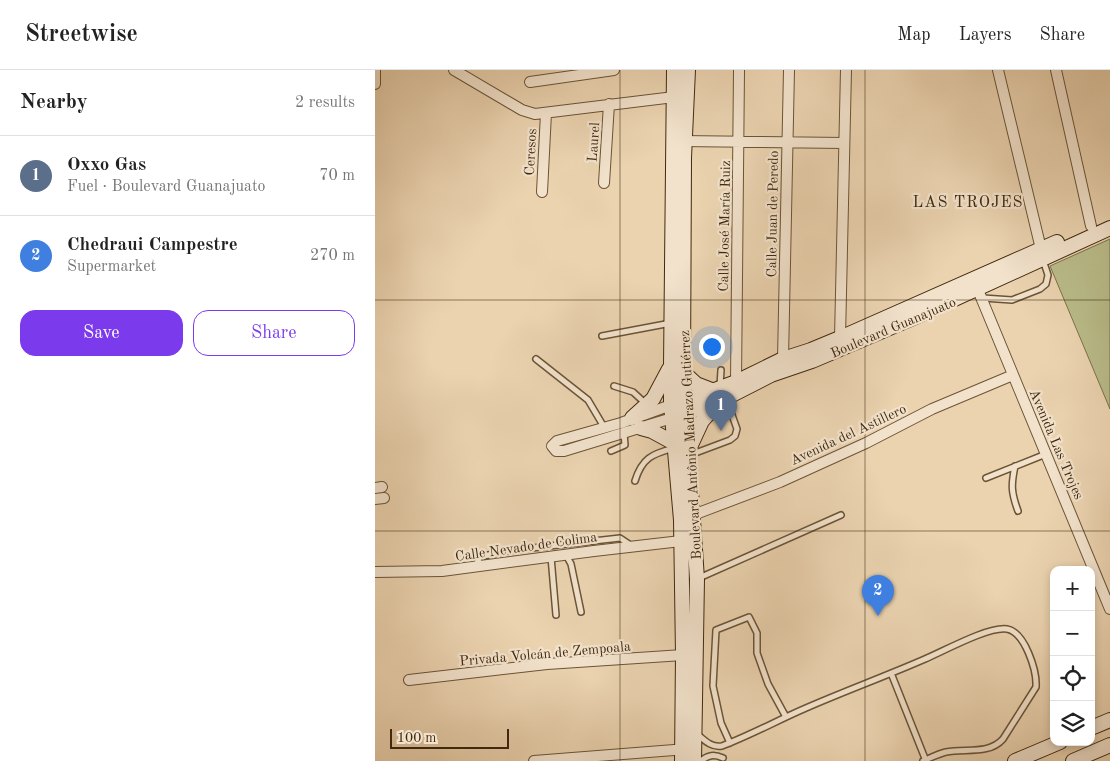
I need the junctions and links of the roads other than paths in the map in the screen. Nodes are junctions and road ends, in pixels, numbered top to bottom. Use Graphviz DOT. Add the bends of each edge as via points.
graph roads {
  1 [pos="375,70"];
  2 [pos="454,70"];
  3 [pos="613,70"];
  4 [pos="674,70"];
  5 [pos="688,70"];
  6 [pos="739,70"];
  7 [pos="789,70"];
  8 [pos="846,70"];
  9 [pos="998,70"];
  10 [pos="1056,70"];
  11 [pos="530,82"];
  12 [pos="375,84"];
  13 [pos="674,97"];
  14 [pos="609,104"];
  15 [pos="546,113"];
  16 [pos="680,141"];
  17 [pos="738,142"];
  18 [pos="844,143"];
  19 [pos="787,144"];
  20 [pos="604,183"];
  21 [pos="542,192"];
  22 [pos="1110,218"];
  23 [pos="1091,226"];
  24 [pos="1110,228"];
  25 [pos="1042,254"];
  26 [pos="981,294"];
  27 [pos="671,323"];
  28 [pos="602,336"];
  29 [pos="840,338"];
  30 [pos="536,359"];
  31 [pos="783,359"];
  32 [pos="677,369"];
  33 [pos="721,370"];
  34 [pos="1013,376"];
  35 [pos="736,382"];
  36 [pos="614,386"];
  37 [pos="720,394"];
  38 [pos="647,406"];
  39 [pos="679,410"];
  40 [pos="632,423"];
  41 [pos="604,427"];
  42 [pos="624,434"];
  43 [pos="674,445"];
  44 [pos="611,451"];
  45 [pos="689,452"];
  46 [pos="1046,454"];
  47 [pos="1015,466"];
  48 [pos="985,478"];
  49 [pos="635,481"];
  50 [pos="1018,511"];
  51 [pos="693,515"];
  52 [pos="841,515"];
  53 [pos="681,542"];
  54 [pos="633,547"];
  55 [pos="566,555"];
  56 [pos="551,557"];
  57 [pos="475,567"];
  58 [pos="375,572"];
  59 [pos="697,579"];
  60 [pos="1110,609"];
  61 [pos="581,612"];
  62 [pos="556,615"];
  63 [pos="683,656"];
  64 [pos="891,673"];
  65 [pos="409,680"];
  66 [pos="786,718"];
  67 [pos="1110,720"];
  68 [pos="1095,726"];
  69 [pos="694,731"];
  70 [pos="730,744"];
  71 [pos="1110,745"];
  72 [pos="722,746"];
  73 [pos="1051,746"];
  74 [pos="691,756"];
  75 [pos="590,759"];
  76 [pos="724,759"];
  77 [pos="928,760"];
  78 [pos="534,761"];
  79 [pos="1015,761"];
  80 [pos="1073,761"];
  1 -- 12 [label="street"];
  2 -- 15 [label="street" via="522,110"];
  3 -- 11 [label="street"];
  4 -- 13 [label="street, Boulevard Antônio Madrazo Gutiérrez"];
  5 -- 16 [label="street, Boulevard Antônio Madrazo Gutiérrez"];
  6 -- 17 [label="street, Calle José María Ruiz"];
  7 -- 19 [label="street, Calle Juan de Peredo"];
  8 -- 18 [label="street"];
  9 -- 25 [label="street"];
  10 -- 23 [label="street"];
  13 -- 14 [label="street"];
  13 -- 16 [label="street, Boulevard Antônio Madrazo Gutiérrez"];
  14 -- 15 [label="street"];
  14 -- 20 [label="street, Laurel"];
  15 -- 21 [label="street, Ceresos"];
  16 -- 17 [label="street"];
  16 -- 27 [label="street, Boulevard Antônio Madrazo Gutiérrez"];
  16 -- 32 [label="street, Boulevard Antônio Madrazo Gutiérrez" via="684,158"];
  17 -- 19 [label="street"];
  17 -- 35 [label="street, Calle José María Ruiz"];
  18 -- 19 [label="street"];
  18 -- 29 [label="street"];
  19 -- 31 [label="street, Calle Juan de Peredo"];
  22 -- 23 [label="street, Boulevard Guanajuato"];
  23 -- 25 [label="street, Boulevard Guanajuato"];
  24 -- 25 [label="street, Boulevard Guanajuato"];
  25 -- 26 [label="street, Boulevard Guanajuato"];
  25 -- 26 [label="lane" via="1048,275 1046,284 1040,289 1013,300"];
  25 -- 29 [label="street, Boulevard Guanajuato"];
  26 -- 34 [label="street, Avenida Las Trojes"];
  26 -- 37 [label="street, Boulevard Guanajuato" via="811,362"];
  27 -- 28 [label="lane"];
  27 -- 32 [label="street, Boulevard Antônio Madrazo Gutiérrez"];
  29 -- 31 [label="street, Boulevard Guanajuato"];
  30 -- 41 [label="lane" via="588,400"];
  31 -- 35 [label="street, Boulevard Guanajuato"];
  32 -- 37 [label="street" via="696,384"];
  32 -- 38 [label="street"];
  32 -- 39 [label="street, Boulevard Antônio Madrazo Gutiérrez"];
  33 -- 37 [label="lane"];
  34 -- 46 [label="street, Avenida Las Trojes"];
  34 -- 51 [label="street, Avenida del Astillero" via="932,409 780,482"];
  35 -- 37 [label="street, Boulevard Guanajuato"];
  36 -- 38 [label="lane" via="633,392"];
  37 -- 39 [label="street, Boulevard Guanajuato"];
  37 -- 45 [label="street" via="702,421"];
  37 -- 45 [label="lane" via="737,429 735,436 715,446"];
  38 -- 40 [label="street"];
  39 -- 40 [label="street"];
  39 -- 43 [label="street, Boulevard Antônio Madrazo Gutiérrez"];
  39 -- 45 [label="street, Boulevard Antônio Madrazo Gutiérrez"];
  40 -- 41 [label="street"];
  40 -- 42 [label="street"];
  40 -- 42 [label="lane"];
  40 -- 43 [label="street"];
  41 -- 42 [label="street" via="557,441 553,448 564,451"];
  42 -- 44 [label="lane" via="625,445"];
  43 -- 49 [label="lane" via="644,461"];
  43 -- 53 [label="street, Boulevard Antônio Madrazo Gutiérrez"];
  45 -- 51 [label="street, Boulevard Antônio Madrazo Gutiérrez"];
  46 -- 47 [label="lane"];
  46 -- 60 [label="street, Avenida Las Trojes"];
  47 -- 48 [label="lane"];
  47 -- 50 [label="lane" via="1012,493"];
  51 -- 59 [label="street, Boulevard Antônio Madrazo Gutiérrez"];
  52 -- 59 [label="lane"];
  53 -- 54 [label="street, Calle Nevado de Colima"];
  53 -- 63 [label="street, Boulevard Antônio Madrazo Gutiérrez"];
  54 -- 55 [label="street, Calle Nevado de Colima"];
  54 -- 57 [label="lane" via="620,538 505,551 480,558"];
  55 -- 56 [label="street, Calle Nevado de Colima"];
  55 -- 61 [label="lane" via="571,564"];
  56 -- 57 [label="street, Calle Nevado de Colima"];
  56 -- 62 [label="lane"];
  57 -- 58 [label="street, Calle Nevado de Colima"];
  59 -- 69 [label="street, Boulevard Antônio Madrazo Gutiérrez"];
  63 -- 65 [label="street, Privada Volcán de Zempoala" via="547,664"];
  63 -- 74 [label="street, Boulevard Antônio Madrazo Gutiérrez"];
  64 -- 66 [label="lane"];
  64 -- 77 [label="lane"];
  64 -- 77 [label="lane" via="1001,628 1013,630 1027,649 1037,679 1036,686 999,744 986,749 947,752"];
  66 -- 70 [label="lane"];
  66 -- 70 [label="lane" via="768,684 757,653 757,634 749,617 716,630 713,686 721,723"];
  67 -- 68 [label="street"];
  69 -- 72 [label="lane" via="711,745"];
  69 -- 74 [label="street, Boulevard Antônio Madrazo Gutiérrez"];
  70 -- 72 [label="lane"];
  71 -- 80 [label="street"];
  72 -- 76 [label="lane"];
  73 -- 79 [label="street"];
  74 -- 75 [label="street"];
  74 -- 76 [label="lane" via="717,755"];
  75 -- 78 [label="street"];
}
